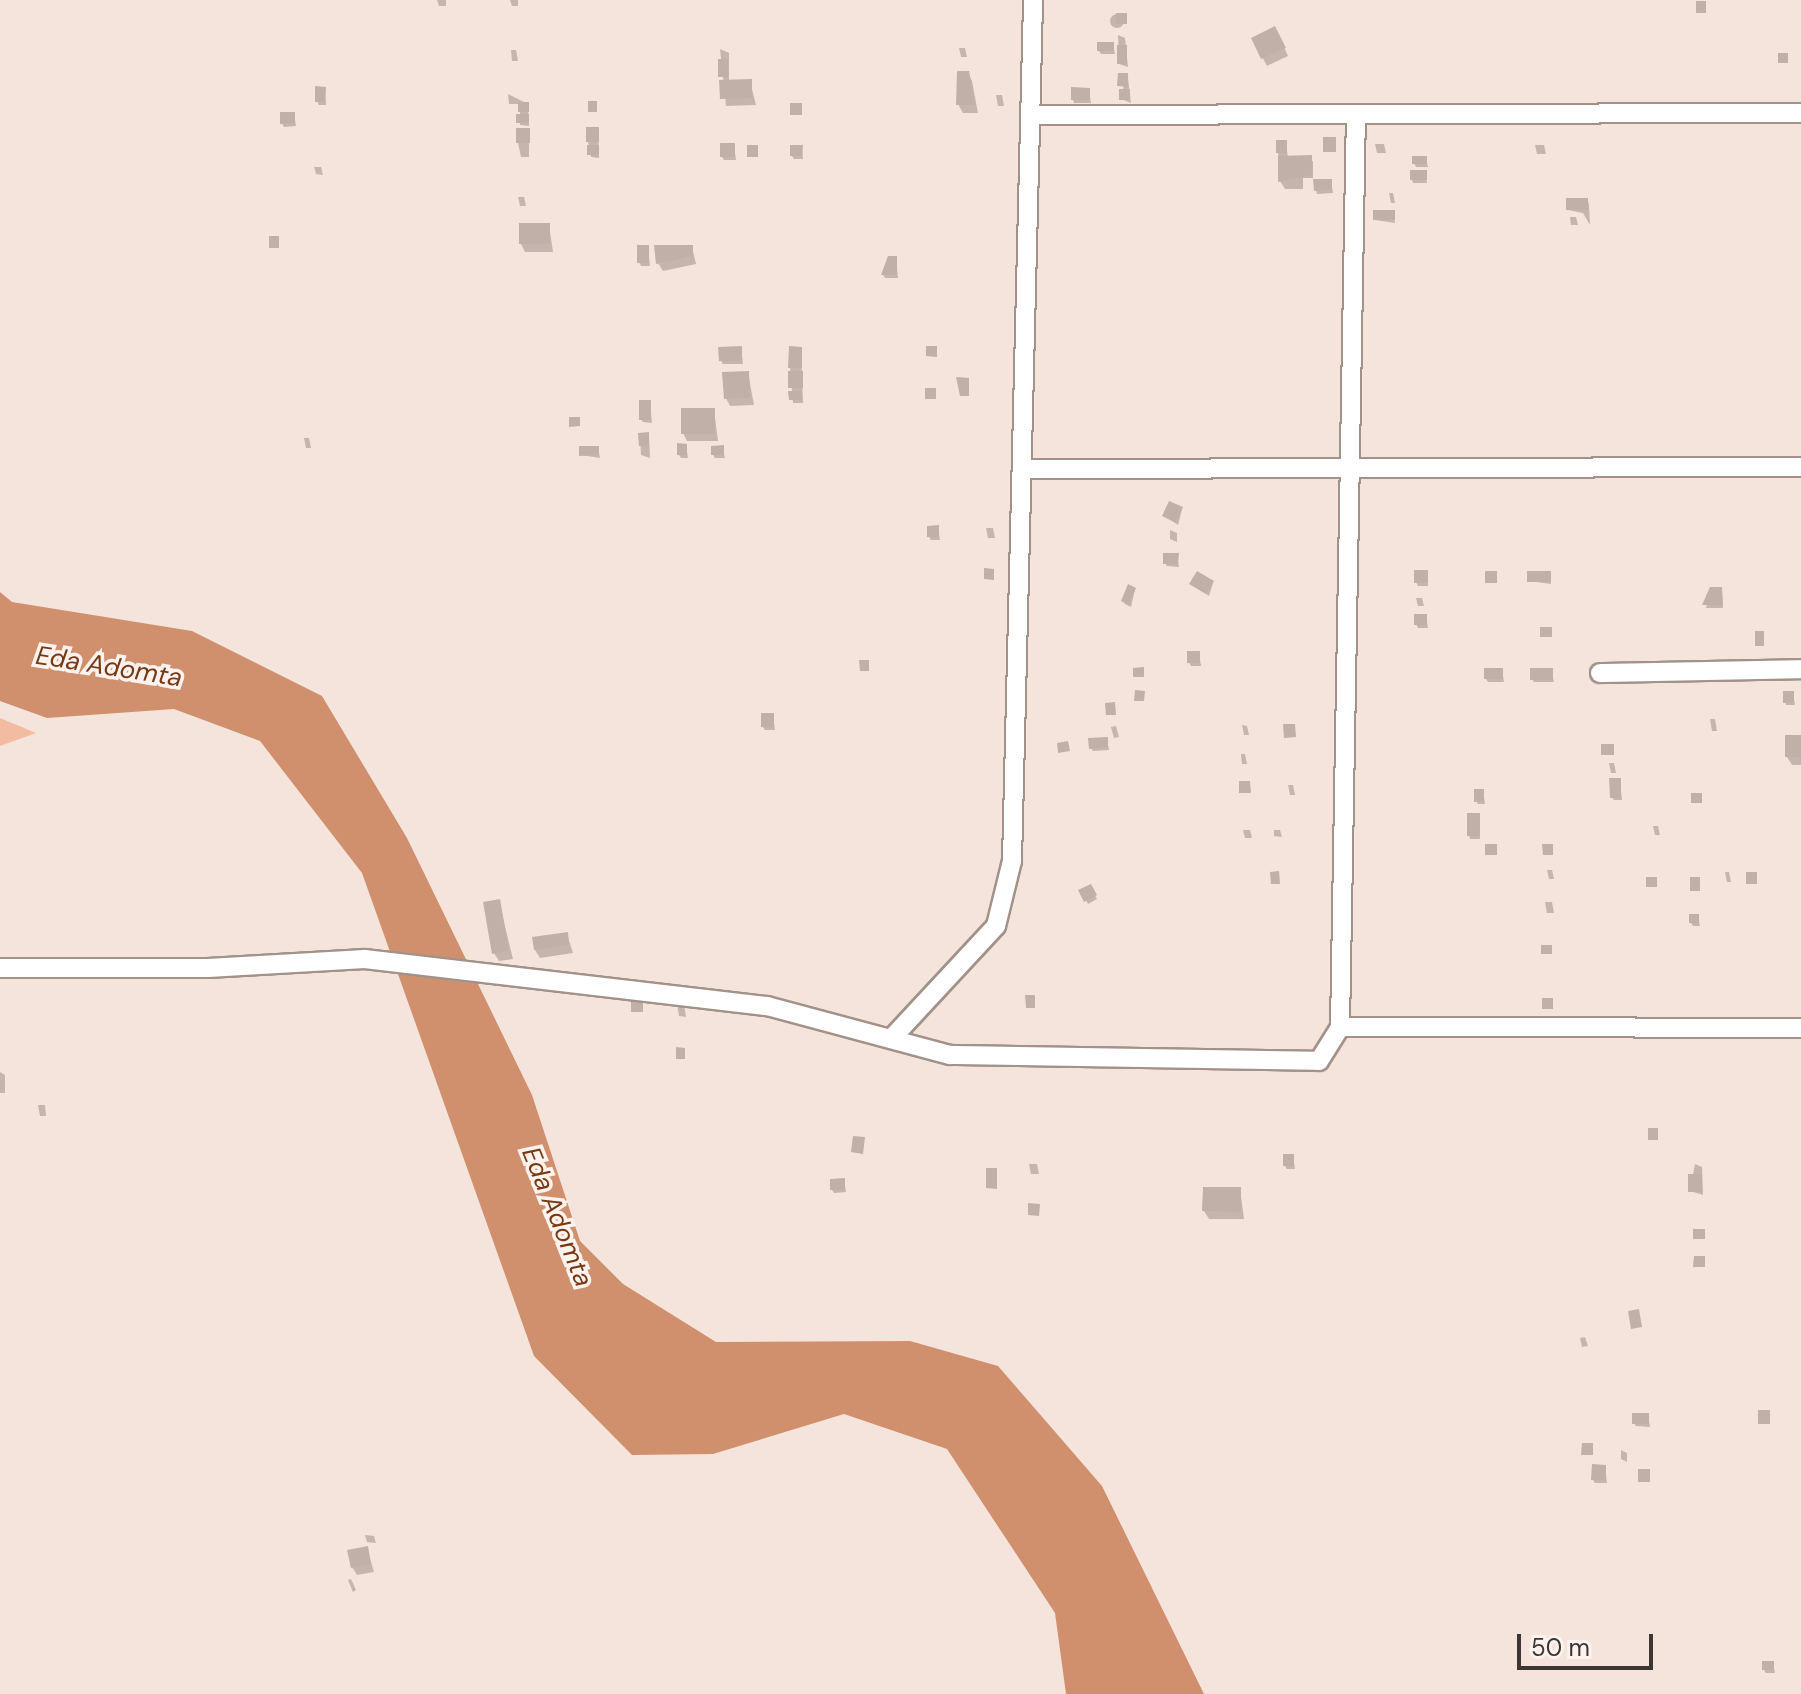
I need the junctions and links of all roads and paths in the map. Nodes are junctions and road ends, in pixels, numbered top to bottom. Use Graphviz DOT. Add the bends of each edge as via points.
graph roads {
  1 [pos="1033,0"];
  2 [pos="1801,113"];
  3 [pos="1356,114"];
  4 [pos="1031,115"];
  5 [pos="1801,467"];
  6 [pos="1350,468"];
  7 [pos="1024,469"];
  8 [pos="1801,669"];
  9 [pos="1600,673"];
  10 [pos="0,968"];
  11 [pos="1340,1027"];
  12 [pos="1801,1028"];
  13 [pos="891,1039"];
  1 -- 4 [label="street"];
  2 -- 3 [label="street"];
  3 -- 4 [label="street"];
  3 -- 6 [label="street"];
  4 -- 7 [label="street"];
  5 -- 6 [label="street"];
  6 -- 7 [label="street"];
  6 -- 11 [label="street"];
  7 -- 13 [label="street" via="1012,861 996,926"];
  8 -- 9 [label="street"];
  10 -- 13 [label="street" via="54,972 365,959 767,1006"];
  11 -- 12 [label="street"];
  11 -- 13 [label="street" via="1319,1061 950,1055"];
}
